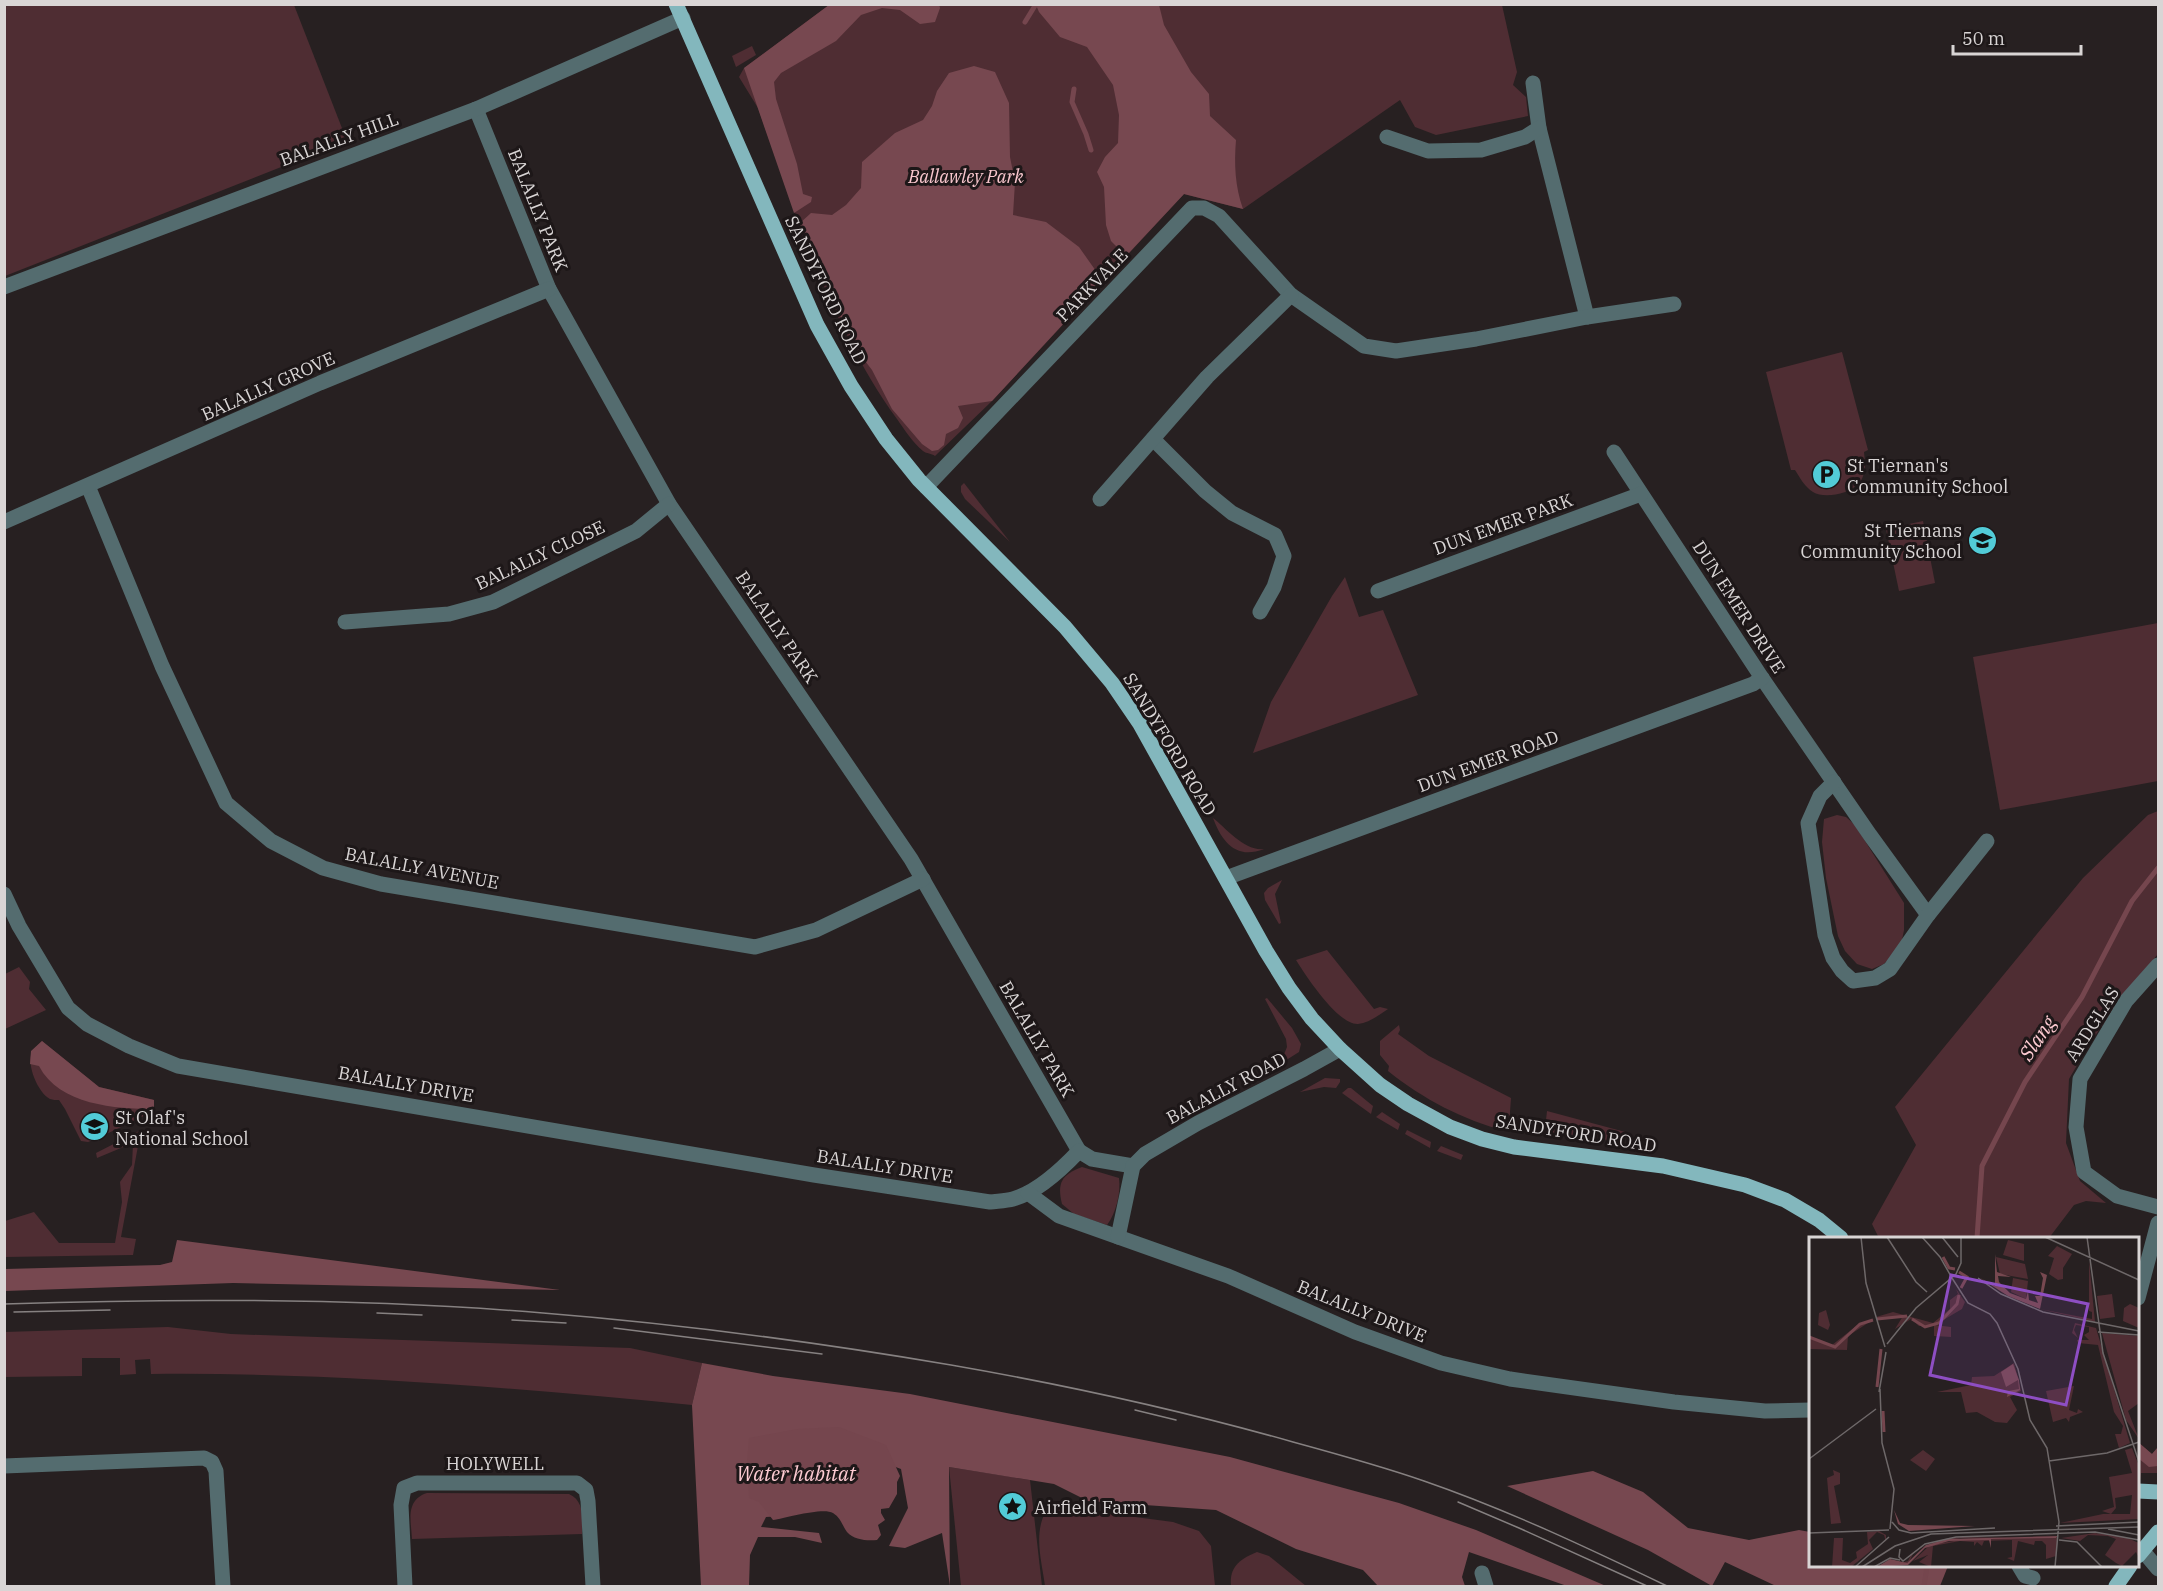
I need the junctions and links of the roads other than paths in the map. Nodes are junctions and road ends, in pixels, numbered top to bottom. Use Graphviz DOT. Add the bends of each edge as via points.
graph roads {
  1 [pos="680,11"];
  2 [pos="1533,83"];
  3 [pos="476,109"];
  4 [pos="1539,128"];
  5 [pos="1387,136"];
  6 [pos="4,287"];
  7 [pos="549,290"];
  8 [pos="1291,295"];
  9 [pos="1674,303"];
  10 [pos="1587,317"];
  11 [pos="1153,439"];
  12 [pos="1614,452"];
  13 [pos="88,486"];
  14 [pos="926,487"];
  15 [pos="1641,494"];
  16 [pos="1100,499"];
  17 [pos="669,504"];
  18 [pos="4,522"];
  19 [pos="1378,591"];
  20 [pos="1260,612"];
  21 [pos="345,622"];
  22 [pos="1762,678"];
  23 [pos="1834,782"];
  24 [pos="1987,841"];
  25 [pos="1226,878"];
  26 [pos="923,879"];
  27 [pos="4,894"];
  28 [pos="1928,915"];
  29 [pos="2158,965"];
  30 [pos="1340,1049"];
  31 [pos="1079,1150"];
  32 [pos="1132,1166"];
  33 [pos="1028,1193"];
  34 [pos="2158,1207"];
  35 [pos="2158,1223"];
  36 [pos="1118,1237"];
  37 [pos="1839,1237"];
  38 [pos="2139,1294"];
  39 [pos="1809,1410"];
  40 [pos="4,1466"];
  41 [pos="2139,1491"];
  42 [pos="2158,1492"];
  43 [pos="2158,1532"];
  44 [pos="2139,1550"];
  45 [pos="2020,1567"];
  46 [pos="2129,1567"];
  47 [pos="2158,1569"];
  48 [pos="2033,1578"];
  49 [pos="223,1587"];
  50 [pos="405,1587"];
  51 [pos="593,1587"];
  52 [pos="2116,1587"];
  1 -- 3 [label="street, BALALLY HILL"];
  1 -- 14 [label="main road, SANDYFORD ROAD" via="831,351 886,439"];
  2 -- 4 [label="street"];
  3 -- 6 [label="street, BALALLY HILL"];
  3 -- 7 [label="street, BALALLY PARK"];
  4 -- 5 [label="street" via="1525,137 1481,150 1428,151"];
  4 -- 10 [label="street"];
  7 -- 13 [label="street, BALALLY GROVE" via="320,383"];
  7 -- 17 [label="street, BALALLY PARK"];
  8 -- 10 [label="street, PARKVALE" via="1364,346 1396,351"];
  8 -- 11 [label="street" via="1207,377"];
  8 -- 14 [label="street, PARKVALE" via="1219,216 1204,208 1192,208"];
  9 -- 10 [label="street, PARKVALE"];
  11 -- 16 [label="street"];
  11 -- 20 [label="street" via="1232,513 1275,535 1284,556 1274,587"];
  12 -- 15 [label="street, DUN EMER DRIVE"];
  13 -- 18 [label="street, BALALLY GROVE"];
  13 -- 26 [label="street, BALALLY AVENUE" via="162,666 226,803 271,841 323,868 381,884 755,946 816,930"];
  14 -- 25 [label="main road, SANDYFORD ROAD" via="1065,627 1112,682 1140,724"];
  15 -- 19 [label="street, DUN EMER PARK"];
  15 -- 22 [label="street, DUN EMER DRIVE"];
  17 -- 21 [label="street, BALALLY CLOSE" via="636,531 493,602 449,614"];
  17 -- 26 [label="street, BALALLY PARK"];
  22 -- 23 [label="street, DUN EMER DRIVE"];
  22 -- 25 [label="street, DUN EMER ROAD"];
  23 -- 28 [label="street, DUN EMER DRIVE"];
  23 -- 28 [label="street" via="1820,796 1808,823 1825,934 1842,971 1853,981 1875,978 1890,969"];
  24 -- 28 [label="street"];
  25 -- 30 [label="main road, SANDYFORD ROAD" via="1289,988"];
  26 -- 31 [label="street, BALALLY PARK"];
  27 -- 33 [label="street, BALALLY DRIVE" via="68,1008 87,1024 178,1066 990,1202"];
  29 -- 34 [label="street, ARDGLAS" via="2126,1001 2080,1079 2076,1127 2084,1172 2117,1197"];
  30 -- 32 [label="street, BALALLY ROAD" via="1198,1124 1145,1154"];
  30 -- 37 [label="main road, SANDYFORD ROAD" via="1380,1085 1450,1127 1514,1147 1663,1166 1745,1185 1785,1200"];
  31 -- 32 [label="street" via="1092,1159"];
  31 -- 33 [label="street"];
  32 -- 36 [label="street"];
  33 -- 36 [label="street, BALALLY DRIVE" via="1059,1216"];
  35 -- 38 [label="street"];
  36 -- 39 [label="street, BALALLY DRIVE" via="1228,1276 1355,1332 1441,1363 1509,1379 1674,1402 1765,1412"];
  40 -- 49 [label="street" via="204,1458 212,1462 216,1471"];
  41 -- 42 [label="main road"];
  43 -- 44 [label="main road"];
  44 -- 47 [label="street"];
  45 -- 48 [label="street" via="2025,1576"];
  46 -- 52 [label="main road"];
  50 -- 51 [label="street, HOLYWELL" via="400,1505 404,1488 417,1483 577,1483 586,1490 588,1501"];
}
